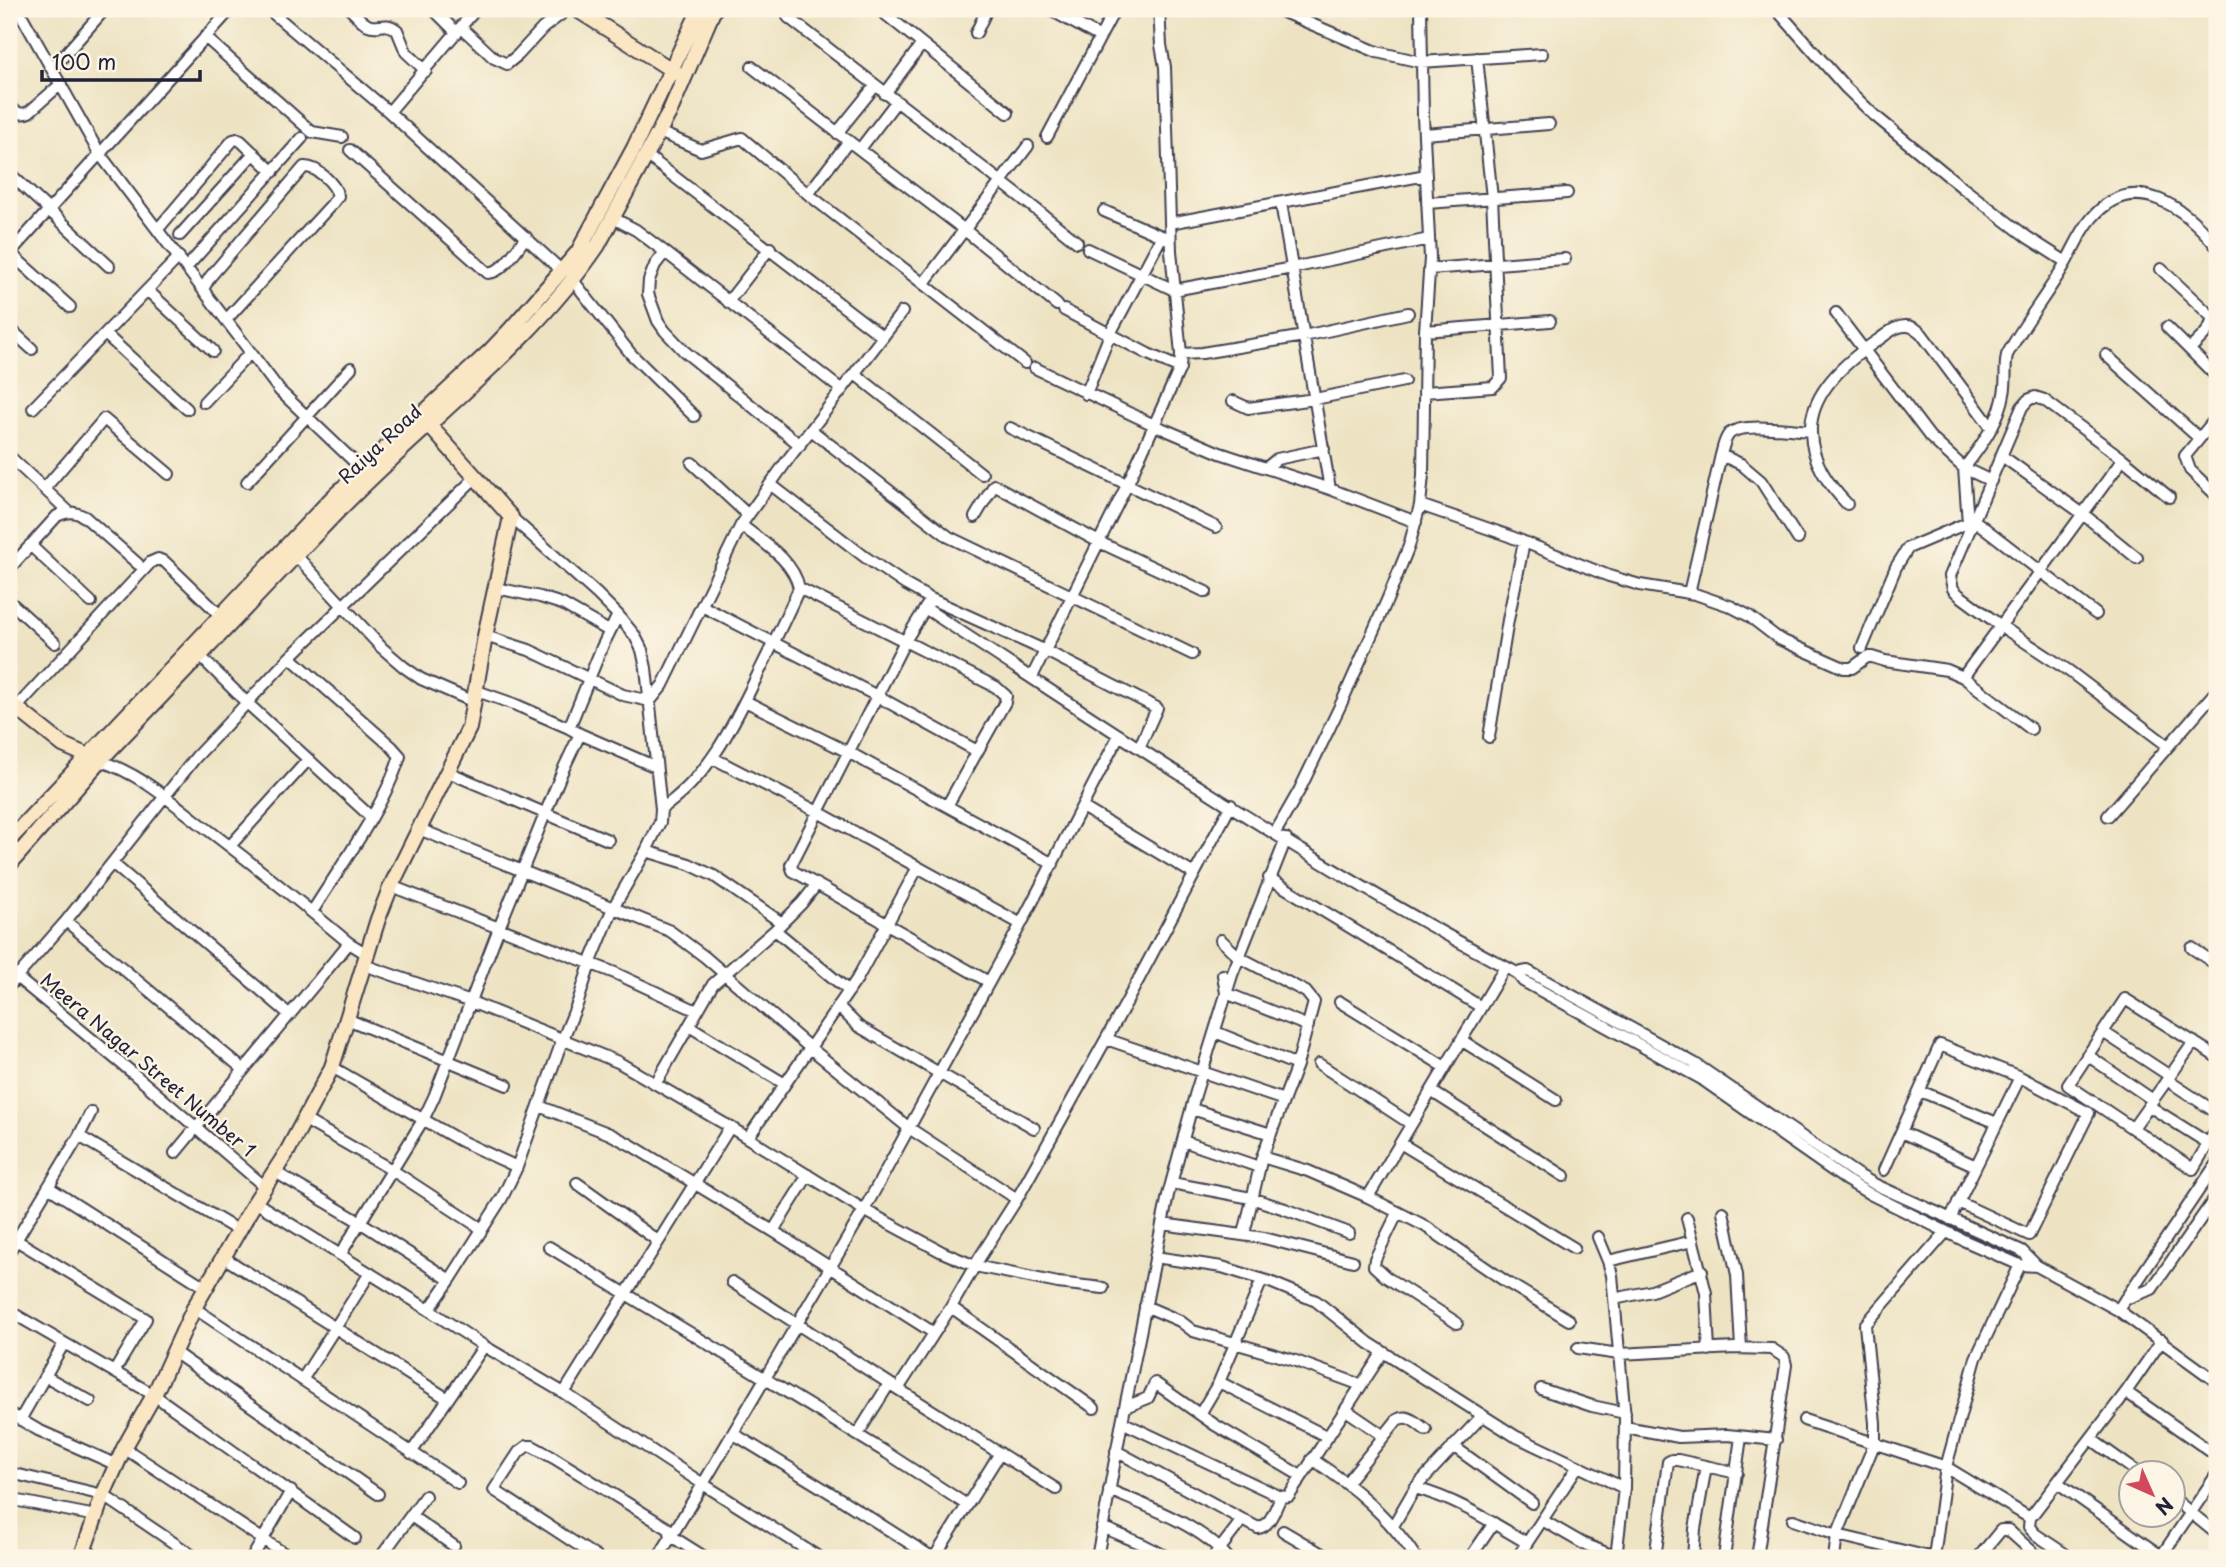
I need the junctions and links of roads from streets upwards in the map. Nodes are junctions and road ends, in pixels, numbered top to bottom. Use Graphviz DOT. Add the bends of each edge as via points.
graph roads {
  1 [pos="18,9"];
  2 [pos="105,9"];
  3 [pos="231,9"];
  4 [pos="268,9"];
  5 [pos="350,9"];
  6 [pos="433,9"];
  7 [pos="477,9"];
  8 [pos="568,9"];
  9 [pos="576,9"];
  10 [pos="700,9"];
  11 [pos="714,9"];
  12 [pos="879,9"];
  13 [pos="987,9"];
  14 [pos="1049,9"];
  15 [pos="1115,9"];
  16 [pos="1159,9"];
  17 [pos="1276,9"];
  18 [pos="1421,9"];
  19 [pos="1776,9"];
  20 [pos="788,17"];
  21 [pos="459,30"];
  22 [pos="976,33"];
  23 [pos="205,37"];
  24 [pos="1100,37"];
  25 [pos="922,44"];
  26 [pos="1542,54"];
  27 [pos="1477,58"];
  28 [pos="1421,62"];
  29 [pos="752,67"];
  30 [pos="52,68"];
  31 [pos="426,71"];
  32 [pos="679,74"];
  33 [pos="61,84"];
  34 [pos="875,86"];
  35 [pos="885,94"];
  36 [pos="896,102"];
  37 [pos="9,107"];
  38 [pos="389,112"];
  39 [pos="1008,113"];
  40 [pos="1549,124"];
  41 [pos="1485,129"];
  42 [pos="659,132"];
  43 [pos="838,133"];
  44 [pos="1424,134"];
  45 [pos="342,137"];
  46 [pos="1047,137"];
  47 [pos="302,138"];
  48 [pos="849,141"];
  49 [pos="1028,146"];
  50 [pos="860,149"];
  51 [pos="350,150"];
  52 [pos="99,153"];
  53 [pos="254,153"];
  54 [pos="646,155"];
  55 [pos="272,172"];
  56 [pos="9,173"];
  57 [pos="1426,175"];
  58 [pos="1001,181"];
  59 [pos="1567,193"];
  60 [pos="808,194"];
  61 [pos="1492,198"];
  62 [pos="1281,202"];
  63 [pos="1427,203"];
  64 [pos="48,210"];
  65 [pos="1104,211"];
  66 [pos="612,218"];
  67 [pos="1170,223"];
  68 [pos="158,229"];
  69 [pos="966,231"];
  70 [pos="180,235"];
  71 [pos="526,237"];
  72 [pos="1166,238"];
  73 [pos="1429,239"];
  74 [pos="1077,242"];
  75 [pos="2217,247"];
  76 [pos="770,248"];
  77 [pos="1088,249"];
  78 [pos="665,252"];
  79 [pos="9,253"];
  80 [pos="179,257"];
  81 [pos="1565,259"];
  82 [pos="2066,262"];
  83 [pos="1494,264"];
  84 [pos="109,265"];
  85 [pos="187,267"];
  86 [pos="1292,268"];
  87 [pos="2161,269"];
  88 [pos="1429,270"];
  89 [pos="567,275"];
  90 [pos="1141,275"];
  91 [pos="924,283"];
  92 [pos="203,289"];
  93 [pos="147,290"];
  94 [pos="1174,290"];
  95 [pos="728,302"];
  96 [pos="70,307"];
  97 [pos="902,312"];
  98 [pos="1408,313"];
  99 [pos="1836,313"];
  100 [pos="226,320"];
  101 [pos="1550,321"];
  102 [pos="1498,325"];
  103 [pos="2168,327"];
  104 [pos="9,328"];
  105 [pos="1425,331"];
  106 [pos="105,334"];
  107 [pos="1110,334"];
  108 [pos="1304,336"];
  109 [pos="883,337"];
  110 [pos="32,349"];
  111 [pos="2189,349"];
  112 [pos="1864,350"];
  113 [pos="213,351"];
  114 [pos="250,353"];
  115 [pos="1181,354"];
  116 [pos="2106,355"];
  117 [pos="351,368"];
  118 [pos="1180,368"];
  119 [pos="855,374"];
  120 [pos="2217,377"];
  121 [pos="1404,381"];
  122 [pos="842,390"];
  123 [pos="1424,392"];
  124 [pos="1086,394"];
  125 [pos="1315,399"];
  126 [pos="1233,401"];
  127 [pos="204,402"];
  128 [pos="33,408"];
  129 [pos="187,409"];
  130 [pos="694,416"];
  131 [pos="305,417"];
  132 [pos="425,419"];
  133 [pos="2217,419"];
  134 [pos="1154,425"];
  135 [pos="1991,427"];
  136 [pos="1010,428"];
  137 [pos="811,430"];
  138 [pos="1811,431"];
  139 [pos="2199,438"];
  140 [pos="800,445"];
  141 [pos="1324,449"];
  142 [pos="1721,454"];
  143 [pos="9,456"];
  144 [pos="2002,456"];
  145 [pos="2123,459"];
  146 [pos="692,463"];
  147 [pos="1266,468"];
  148 [pos="1964,468"];
  149 [pos="366,473"];
  150 [pos="169,474"];
  151 [pos="982,474"];
  152 [pos="475,478"];
  153 [pos="1991,481"];
  154 [pos="247,482"];
  155 [pos="771,484"];
  156 [pos="1126,485"];
  157 [pos="45,488"];
  158 [pos="1330,489"];
  159 [pos="2217,496"];
  160 [pos="2169,497"];
  161 [pos="1847,504"];
  162 [pos="1420,505"];
  163 [pos="68,511"];
  164 [pos="2083,514"];
  165 [pos="748,515"];
  166 [pos="511,517"];
  167 [pos="975,517"];
  168 [pos="1416,522"];
  169 [pos="1971,522"];
  170 [pos="741,525"];
  171 [pos="1216,527"];
  172 [pos="1798,539"];
  173 [pos="1099,542"];
  174 [pos="1524,542"];
  175 [pos="30,544"];
  176 [pos="291,551"];
  177 [pos="2137,558"];
  178 [pos="138,564"];
  179 [pos="9,569"];
  180 [pos="2041,572"];
  181 [pos="496,588"];
  182 [pos="799,588"];
  183 [pos="1206,592"];
  184 [pos="1689,593"];
  185 [pos="1072,597"];
  186 [pos="9,601"];
  187 [pos="91,602"];
  188 [pos="928,603"];
  189 [pos="342,606"];
  190 [pos="702,606"];
  191 [pos="2096,614"];
  192 [pos="220,615"];
  193 [pos="618,615"];
  194 [pos="2001,626"];
  195 [pos="610,631"];
  196 [pos="485,636"];
  197 [pos="905,641"];
  198 [pos="55,643"];
  199 [pos="773,643"];
  200 [pos="1862,648"];
  201 [pos="1045,651"];
  202 [pos="1192,654"];
  203 [pos="200,656"];
  204 [pos="289,657"];
  205 [pos="1032,677"];
  206 [pos="1963,677"];
  207 [pos="589,678"];
  208 [pos="2217,690"];
  209 [pos="476,696"];
  210 [pos="877,696"];
  211 [pos="650,701"];
  212 [pos="745,701"];
  213 [pos="246,702"];
  214 [pos="13,705"];
  215 [pos="569,728"];
  216 [pos="2031,729"];
  217 [pos="580,734"];
  218 [pos="1119,734"];
  219 [pos="1489,737"];
  220 [pos="2168,746"];
  221 [pos="1139,748"];
  222 [pos="977,751"];
  223 [pos="848,752"];
  224 [pos="713,758"];
  225 [pos="93,759"];
  226 [pos="308,760"];
  227 [pos="656,767"];
  228 [pos="448,772"];
  229 [pos="164,796"];
  230 [pos="1231,805"];
  231 [pos="947,806"];
  232 [pos="1082,807"];
  233 [pos="662,809"];
  234 [pos="818,812"];
  235 [pos="546,813"];
  236 [pos="2108,816"];
  237 [pos="371,817"];
  238 [pos="419,829"];
  239 [pos="1275,833"];
  240 [pos="1286,839"];
  241 [pos="9,840"];
  242 [pos="608,840"];
  243 [pos="230,846"];
  244 [pos="646,851"];
  245 [pos="112,863"];
  246 [pos="9,864"];
  247 [pos="1053,864"];
  248 [pos="918,867"];
  249 [pos="523,871"];
  250 [pos="1194,874"];
  251 [pos="1269,878"];
  252 [pos="817,884"];
  253 [pos="391,886"];
  254 [pos="613,908"];
  255 [pos="312,912"];
  256 [pos="66,921"];
  257 [pos="887,924"];
  258 [pos="1021,924"];
  259 [pos="778,927"];
  260 [pos="499,928"];
  261 [pos="1221,940"];
  262 [pos="349,943"];
  263 [pos="2192,948"];
  264 [pos="1239,957"];
  265 [pos="365,959"];
  266 [pos="590,964"];
  267 [pos="2217,965"];
  268 [pos="1505,967"];
  269 [pos="1517,973"];
  270 [pos="723,974"];
  271 [pos="1223,975"];
  272 [pos="11,978"];
  273 [pos="989,982"];
  274 [pos="849,991"];
  275 [pos="1226,993"];
  276 [pos="471,1002"];
  277 [pos="1340,1002"];
  278 [pos="838,1006"];
  279 [pos="1481,1007"];
  280 [pos="697,1011"];
  281 [pos="290,1015"];
  282 [pos="347,1019"];
  283 [pos="689,1026"];
  284 [pos="1308,1026"];
  285 [pos="1215,1032"];
  286 [pos="2103,1032"];
  287 [pos="1106,1040"];
  288 [pos="1461,1040"];
  289 [pos="562,1041"];
  290 [pos="2194,1042"];
  291 [pos="809,1047"];
  292 [pos="2087,1055"];
  293 [pos="2217,1057"];
  294 [pos="448,1062"];
  295 [pos="1319,1064"];
  296 [pos="1297,1065"];
  297 [pos="1445,1067"];
  298 [pos="332,1068"];
  299 [pos="244,1070"];
  300 [pos="1203,1071"];
  301 [pos="939,1074"];
  302 [pos="2020,1077"];
  303 [pos="2169,1078"];
  304 [pos="656,1083"];
  305 [pos="785,1084"];
  306 [pos="507,1085"];
  307 [pos="1431,1091"];
  308 [pos="1920,1091"];
  309 [pos="1284,1100"];
  310 [pos="1556,1100"];
  311 [pos="2151,1103"];
  312 [pos="539,1106"];
  313 [pos="1192,1109"];
  314 [pos="91,1112"];
  315 [pos="2217,1113"];
  316 [pos="305,1120"];
  317 [pos="423,1120"];
  318 [pos="1997,1123"];
  319 [pos="1411,1124"];
  320 [pos="730,1127"];
  321 [pos="196,1128"];
  322 [pos="1034,1128"];
  323 [pos="2133,1128"];
  324 [pos="909,1129"];
  325 [pos="1901,1132"];
  326 [pos="1271,1134"];
  327 [pos="79,1136"];
  328 [pos="2214,1136"];
  329 [pos="748,1138"];
  330 [pos="1183,1141"];
  331 [pos="1400,1143"];
  332 [pos="175,1153"];
  333 [pos="1261,1162"];
  334 [pos="2217,1163"];
  335 [pos="1976,1166"];
  336 [pos="517,1167"];
  337 [pos="392,1170"];
  338 [pos="1884,1170"];
  339 [pos="275,1172"];
  340 [pos="808,1175"];
  341 [pos="1564,1176"];
  342 [pos="1172,1183"];
  343 [pos="577,1184"];
  344 [pos="695,1185"];
  345 [pos="2202,1185"];
  346 [pos="48,1187"];
  347 [pos="265,1187"];
  348 [pos="2217,1195"];
  349 [pos="1368,1197"];
  350 [pos="1251,1198"];
  351 [pos="1017,1199"];
  352 [pos="255,1202"];
  353 [pos="1958,1202"];
  354 [pos="864,1210"];
  355 [pos="1398,1212"];
  356 [pos="1723,1212"];
  357 [pos="1687,1218"];
  358 [pos="1950,1219"];
  359 [pos="360,1222"];
  360 [pos="2005,1223"];
  361 [pos="1162,1224"];
  362 [pos="482,1229"];
  363 [pos="239,1231"];
  364 [pos="773,1231"];
  365 [pos="1946,1231"];
  366 [pos="1349,1233"];
  367 [pos="1244,1234"];
  368 [pos="1598,1237"];
  369 [pos="16,1240"];
  370 [pos="1997,1240"];
  371 [pos="658,1241"];
  372 [pos="1693,1241"];
  373 [pos="549,1247"];
  374 [pos="1574,1248"];
  375 [pos="9,1252"];
  376 [pos="340,1255"];
  377 [pos="1155,1256"];
  378 [pos="223,1257"];
  379 [pos="1353,1261"];
  380 [pos="1608,1261"];
  381 [pos="2021,1265"];
  382 [pos="975,1266"];
  383 [pos="2037,1266"];
  384 [pos="831,1269"];
  385 [pos="1702,1271"];
  386 [pos="370,1273"];
  387 [pos="450,1280"];
  388 [pos="1262,1280"];
  389 [pos="732,1282"];
  390 [pos="205,1287"];
  391 [pos="1102,1288"];
  392 [pos="627,1296"];
  393 [pos="1614,1299"];
  394 [pos="2126,1299"];
  395 [pos="1145,1306"];
  396 [pos="951,1307"];
  397 [pos="194,1308"];
  398 [pos="429,1310"];
  399 [pos="2118,1310"];
  400 [pos="9,1311"];
  401 [pos="1569,1320"];
  402 [pos="1457,1323"];
  403 [pos="798,1324"];
  404 [pos="336,1328"];
  405 [pos="934,1333"];
  406 [pos="2162,1340"];
  407 [pos="64,1343"];
  408 [pos="1236,1343"];
  409 [pos="484,1346"];
  410 [pos="1578,1348"];
  411 [pos="1741,1348"];
  412 [pos="1709,1350"];
  413 [pos="174,1352"];
  414 [pos="1383,1352"];
  415 [pos="1619,1354"];
  416 [pos="114,1371"];
  417 [pos="45,1376"];
  418 [pos="302,1380"];
  419 [pos="765,1380"];
  420 [pos="1219,1382"];
  421 [pos="2217,1382"];
  422 [pos="1361,1385"];
  423 [pos="893,1386"];
  424 [pos="1541,1390"];
  425 [pos="2126,1391"];
  426 [pos="564,1393"];
  427 [pos="154,1395"];
  428 [pos="448,1399"];
  429 [pos="90,1401"];
  430 [pos="1125,1407"];
  431 [pos="1094,1408"];
  432 [pos="1346,1410"];
  433 [pos="9,1413"];
  434 [pos="1625,1413"];
  435 [pos="1200,1414"];
  436 [pos="1482,1416"];
  437 [pos="20,1420"];
  438 [pos="1804,1420"];
  439 [pos="1122,1422"];
  440 [pos="1625,1427"];
  441 [pos="1426,1430"];
  442 [pos="734,1434"];
  443 [pos="857,1435"];
  444 [pos="1384,1436"];
  445 [pos="1328,1437"];
  446 [pos="1741,1437"];
  447 [pos="2091,1438"];
  448 [pos="1776,1440"];
  449 [pos="1875,1442"];
  450 [pos="1453,1446"];
  451 [pos="124,1448"];
  452 [pos="1116,1451"];
  453 [pos="411,1453"];
  454 [pos="1000,1453"];
  455 [pos="2217,1457"];
  456 [pos="2118,1458"];
  457 [pos="1312,1459"];
  458 [pos="117,1465"];
  459 [pos="1578,1466"];
  460 [pos="1706,1466"];
  461 [pos="1946,1466"];
  462 [pos="1737,1473"];
  463 [pos="9,1474"];
  464 [pos="2217,1474"];
  465 [pos="1301,1476"];
  466 [pos="1347,1482"];
  467 [pos="458,1483"];
  468 [pos="703,1483"];
  469 [pos="2058,1483"];
  470 [pos="1415,1488"];
  471 [pos="1624,1488"];
  472 [pos="1056,1489"];
  473 [pos="1109,1490"];
  474 [pos="291,1491"];
  475 [pos="378,1494"];
  476 [pos="103,1495"];
  477 [pos="425,1496"];
  478 [pos="1281,1497"];
  479 [pos="9,1499"];
  480 [pos="1532,1503"];
  481 [pos="967,1505"];
  482 [pos="2188,1510"];
  483 [pos="2191,1512"];
  484 [pos="96,1516"];
  485 [pos="411,1516"];
  486 [pos="2030,1518"];
  487 [pos="1242,1520"];
  488 [pos="1542,1520"];
  489 [pos="1793,1521"];
  490 [pos="1494,1523"];
  491 [pos="1393,1526"];
  492 [pos="1102,1527"];
  493 [pos="1283,1531"];
  494 [pos="2217,1534"];
  495 [pos="1837,1535"];
  496 [pos="671,1536"];
  497 [pos="355,1538"];
  498 [pos="262,1540"];
  499 [pos="1527,1543"];
  500 [pos="454,1546"];
  501 [pos="82,1553"];
  502 [pos="1217,1554"];
  503 [pos="99,1558"];
  504 [pos="196,1558"];
  505 [pos="252,1558"];
  506 [pos="291,1558"];
  507 [pos="380,1558"];
  508 [pos="598,1558"];
  509 [pos="658,1558"];
  510 [pos="706,1558"];
  511 [pos="820,1558"];
  512 [pos="933,1558"];
  513 [pos="1097,1558"];
  514 [pos="1169,1558"];
  515 [pos="1228,1558"];
  516 [pos="1329,1558"];
  517 [pos="1416,1558"];
  518 [pos="1470,1558"];
  519 [pos="1517,1558"];
  520 [pos="1616,1558"];
  521 [pos="1655,1558"];
  522 [pos="1693,1558"];
  523 [pos="1724,1558"];
  524 [pos="1757,1558"];
  525 [pos="1834,1558"];
  526 [pos="1934,1558"];
  527 [pos="1978,1558"];
  528 [pos="2035,1558"];
  529 [pos="2071,1558"];
  530 [pos="2162,1558"];
  1 -- 30 [label="street"];
  2 -- 30 [label="street"];
  3 -- 23 [label="street"];
  4 -- 38 [label="street"];
  5 -- 31 [label="street" via="368,25 386,24 397,30 406,52"];
  6 -- 21 [label="street"];
  7 -- 21 [label="street"];
  8 -- 21 [label="street" via="507,64"];
  9 -- 32 [label="street"];
  10 -- 32 [label="street, Raiya Road"];
  11 -- 32 [label="street, Raiya Road"];
  12 -- 25 [label="street"];
  13 -- 22 [label="street"];
  14 -- 24 [label="street"];
  15 -- 24 [label="street"];
  16 -- 67 [label="street"];
  17 -- 28 [label="street" via="1377,52"];
  18 -- 28 [label="street"];
  19 -- 82 [label="street" via="1874,115 1984,205"];
  20 -- 34 [label="street"];
  21 -- 31 [label="street"];
  23 -- 45 [label="street" via="312,132"];
  23 -- 52 [label="street"];
  24 -- 46 [label="street"];
  25 -- 35 [label="street"];
  25 -- 39 [label="street"];
  26 -- 27 [label="street"];
  27 -- 28 [label="street"];
  27 -- 41 [label="street"];
  28 -- 44 [label="street"];
  29 -- 43 [label="street"];
  30 -- 33 [label="street"];
  31 -- 38 [label="street"];
  32 -- 42 [label="street, Raiya Road"];
  32 -- 89 [label="street, Raiya Road"];
  33 -- 37 [label="street" via="23,115"];
  33 -- 52 [label="street"];
  34 -- 35 [label="street"];
  34 -- 43 [label="street"];
  35 -- 36 [label="street"];
  36 -- 50 [label="street"];
  36 -- 58 [label="street"];
  38 -- 71 [label="street"];
  40 -- 41 [label="street"];
  41 -- 44 [label="street"];
  41 -- 61 [label="street"];
  42 -- 54 [label="street, Raiya Road"];
  42 -- 60 [label="street" via="701,150 742,138"];
  43 -- 48 [label="street"];
  44 -- 57 [label="street"];
  47 -- 55 [label="street"];
  48 -- 50 [label="street"];
  48 -- 60 [label="street"];
  49 -- 58 [label="street"];
  50 -- 69 [label="street"];
  51 -- 71 [label="street" via="488,273 495,273"];
  52 -- 64 [label="street"];
  52 -- 68 [label="street"];
  53 -- 55 [label="street"];
  53 -- 68 [label="street" via="233,140"];
  53 -- 70 [label="street"];
  54 -- 66 [label="street, Raiya Road"];
  54 -- 76 [label="street"];
  55 -- 85 [label="street"];
  56 -- 64 [label="street"];
  57 -- 62 [label="street"];
  57 -- 63 [label="street"];
  58 -- 69 [label="street"];
  58 -- 74 [label="street"];
  59 -- 61 [label="street"];
  60 -- 91 [label="street"];
  61 -- 63 [label="street"];
  61 -- 83 [label="street"];
  62 -- 67 [label="street"];
  62 -- 86 [label="street"];
  63 -- 73 [label="street"];
  64 -- 79 [label="street"];
  64 -- 84 [label="street"];
  65 -- 72 [label="street"];
  66 -- 78 [label="street"];
  66 -- 89 [label="street, Raiya Road" via="598,245"];
  67 -- 72 [label="street"];
  68 -- 80 [label="street"];
  69 -- 91 [label="street"];
  69 -- 107 [label="street" via="1061,307"];
  71 -- 89 [label="street"];
  72 -- 90 [label="street"];
  72 -- 94 [label="street"];
  73 -- 86 [label="street"];
  73 -- 88 [label="street"];
  75 -- 82 [label="street" via="2190,216 2172,205 2146,195 2127,195 2108,203 2093,217"];
  76 -- 95 [label="street"];
  76 -- 109 [label="street"];
  77 -- 90 [label="street"];
  78 -- 95 [label="street"];
  78 -- 140 [label="street" via="649,280 648,294 658,321 684,351"];
  79 -- 96 [label="street"];
  80 -- 85 [label="street"];
  80 -- 93 [label="street"];
  81 -- 83 [label="street"];
  82 -- 135 [label="street" via="2007,355 2004,394"];
  83 -- 88 [label="street"];
  83 -- 102 [label="street"];
  85 -- 92 [label="street"];
  86 -- 94 [label="street"];
  86 -- 108 [label="street"];
  87 -- 111 [label="street" via="2212,317 2210,327"];
  88 -- 105 [label="street"];
  89 -- 130 [label="street" via="631,354"];
  89 -- 132 [label="street, Raiya Road"];
  90 -- 94 [label="street"];
  90 -- 107 [label="street"];
  91 -- 124 [label="street" via="1030,366"];
  92 -- 100 [label="street"];
  92 -- 100 [label="street" via="304,167 315,169 336,189 338,196 332,204"];
  93 -- 106 [label="street"];
  93 -- 113 [label="street"];
  94 -- 115 [label="street"];
  95 -- 122 [label="street"];
  97 -- 109 [label="street"];
  98 -- 108 [label="street"];
  99 -- 112 [label="street"];
  100 -- 114 [label="street"];
  101 -- 102 [label="street"];
  102 -- 105 [label="street"];
  102 -- 123 [label="street" via="1502,370 1498,383"];
  103 -- 111 [label="street"];
  104 -- 110 [label="street"];
  105 -- 123 [label="street"];
  106 -- 128 [label="street"];
  106 -- 129 [label="street"];
  107 -- 118 [label="street"];
  107 -- 124 [label="street"];
  108 -- 115 [label="street"];
  108 -- 125 [label="street"];
  109 -- 119 [label="street"];
  111 -- 120 [label="street"];
  112 -- 135 [label="street" via="1897,327 1914,327"];
  112 -- 138 [label="street" via="1833,377 1814,412"];
  112 -- 148 [label="street" via="1930,437"];
  114 -- 127 [label="street"];
  114 -- 131 [label="street"];
  115 -- 118 [label="street"];
  116 -- 139 [label="street"];
  117 -- 131 [label="street"];
  118 -- 134 [label="street"];
  119 -- 122 [label="street"];
  119 -- 151 [label="street"];
  121 -- 125 [label="street"];
  122 -- 137 [label="street"];
  123 -- 162 [label="street"];
  124 -- 134 [label="street"];
  125 -- 126 [label="street" via="1248,408"];
  125 -- 141 [label="street"];
  131 -- 149 [label="street"];
  131 -- 154 [label="street"];
  132 -- 149 [label="street, Raiya Road"];
  132 -- 152 [label="street"];
  133 -- 139 [label="street"];
  134 -- 147 [label="street"];
  134 -- 156 [label="street"];
  135 -- 148 [label="street"];
  136 -- 156 [label="street"];
  137 -- 140 [label="street"];
  137 -- 185 [label="street" via="949,537"];
  138 -- 142 [label="street" via="1738,429 1724,440"];
  138 -- 161 [label="street" via="1820,468"];
  139 -- 159 [label="street" via="2185,460"];
  140 -- 155 [label="street"];
  141 -- 147 [label="street" via="1277,459"];
  141 -- 158 [label="street"];
  142 -- 172 [label="street" via="1760,481"];
  142 -- 184 [label="street"];
  143 -- 157 [label="street"];
  144 -- 145 [label="street" via="2022,407 2035,397"];
  144 -- 153 [label="street"];
  144 -- 164 [label="street"];
  145 -- 160 [label="street"];
  145 -- 164 [label="street"];
  146 -- 165 [label="street"];
  147 -- 158 [label="street"];
  148 -- 153 [label="street"];
  148 -- 169 [label="street"];
  149 -- 176 [label="street, Raiya Road"];
  150 -- 157 [label="street" via="104,419"];
  152 -- 166 [label="street"];
  152 -- 189 [label="street"];
  153 -- 169 [label="street"];
  155 -- 165 [label="street"];
  155 -- 188 [label="street"];
  156 -- 171 [label="street"];
  156 -- 173 [label="street"];
  157 -- 163 [label="street"];
  158 -- 168 [label="street"];
  162 -- 168 [label="street"];
  162 -- 174 [label="street"];
  163 -- 175 [label="street"];
  163 -- 178 [label="street" via="85,517"];
  164 -- 177 [label="street"];
  164 -- 180 [label="street"];
  165 -- 170 [label="street"];
  166 -- 181 [label="street"];
  166 -- 193 [label="street"];
  167 -- 173 [label="street" via="994,485"];
  168 -- 239 [label="street" via="1341,704"];
  169 -- 180 [label="street"];
  169 -- 194 [label="street" via="1950,583"];
  169 -- 200 [label="street" via="1908,548"];
  170 -- 182 [label="street" via="792,568"];
  170 -- 190 [label="street"];
  173 -- 183 [label="street"];
  173 -- 185 [label="street"];
  174 -- 184 [label="street" via="1640,586"];
  174 -- 219 [label="street"];
  175 -- 179 [label="street"];
  175 -- 187 [label="street"];
  176 -- 189 [label="street"];
  176 -- 192 [label="street, Raiya Road"];
  176 -- 203 [label="street, Raiya Road"];
  180 -- 191 [label="street"];
  180 -- 194 [label="street"];
  181 -- 195 [label="street" via="562,604"];
  181 -- 196 [label="street"];
  182 -- 197 [label="street"];
  182 -- 199 [label="street"];
  184 -- 206 [label="street" via="1730,606 1779,639 1844,668 1872,657"];
  185 -- 201 [label="street"];
  185 -- 202 [label="street"];
  186 -- 198 [label="street"];
  188 -- 197 [label="street"];
  188 -- 201 [label="street"];
  188 -- 205 [label="street"];
  189 -- 204 [label="street"];
  189 -- 209 [label="street" via="404,667 429,683"];
  190 -- 199 [label="street"];
  190 -- 211 [label="street" via="663,685"];
  192 -- 214 [label="street" via="165,562 151,562"];
  192 -- 225 [label="street, Raiya Road"];
  193 -- 195 [label="street"];
  193 -- 211 [label="street" via="642,650"];
  194 -- 206 [label="street"];
  194 -- 220 [label="street"];
  195 -- 207 [label="street"];
  196 -- 207 [label="street"];
  196 -- 209 [label="street"];
  197 -- 210 [label="street"];
  197 -- 222 [label="street" via="1006,696"];
  199 -- 210 [label="street"];
  199 -- 212 [label="street"];
  201 -- 205 [label="street"];
  201 -- 221 [label="street" via="1157,708"];
  203 -- 213 [label="street"];
  203 -- 225 [label="street, Raiya Road"];
  204 -- 213 [label="street"];
  204 -- 237 [label="street" via="400,756"];
  205 -- 218 [label="street"];
  206 -- 216 [label="street"];
  207 -- 211 [label="street" via="623,695"];
  207 -- 215 [label="street"];
  208 -- 220 [label="street"];
  209 -- 215 [label="street" via="514,704"];
  209 -- 228 [label="street" via="470,727"];
  210 -- 222 [label="street"];
  210 -- 223 [label="street"];
  211 -- 227 [label="street"];
  212 -- 223 [label="street"];
  212 -- 224 [label="street"];
  213 -- 226 [label="street"];
  213 -- 229 [label="street"];
  214 -- 225 [label="street" via="63,745"];
  215 -- 217 [label="street"];
  217 -- 227 [label="street"];
  217 -- 235 [label="street"];
  218 -- 221 [label="street"];
  218 -- 232 [label="street"];
  220 -- 236 [label="street"];
  221 -- 230 [label="street"];
  222 -- 231 [label="street"];
  223 -- 231 [label="street"];
  223 -- 234 [label="street"];
  224 -- 233 [label="street" via="682,795"];
  224 -- 234 [label="street"];
  225 -- 229 [label="street" via="123,769"];
  225 -- 241 [label="street, Raiya Road"];
  225 -- 246 [label="street, Raiya Road"];
  226 -- 237 [label="street"];
  226 -- 243 [label="street"];
  227 -- 233 [label="street"];
  228 -- 235 [label="street"];
  228 -- 238 [label="street"];
  229 -- 243 [label="street"];
  229 -- 245 [label="street"];
  230 -- 239 [label="street"];
  230 -- 250 [label="street"];
  231 -- 247 [label="street"];
  232 -- 247 [label="street"];
  232 -- 250 [label="street"];
  233 -- 244 [label="street"];
  234 -- 248 [label="street"];
  234 -- 252 [label="street" via="791,865 793,871"];
  235 -- 242 [label="street"];
  235 -- 249 [label="street"];
  237 -- 255 [label="street"];
  238 -- 249 [label="street"];
  238 -- 253 [label="street"];
  239 -- 240 [label="street"];
  240 -- 251 [label="street"];
  240 -- 268 [label="street" via="1414,918"];
  243 -- 255 [label="street"];
  244 -- 254 [label="street"];
  244 -- 259 [label="street" via="714,876"];
  245 -- 256 [label="street"];
  245 -- 281 [label="street"];
  247 -- 258 [label="street"];
  248 -- 257 [label="street"];
  248 -- 258 [label="street"];
  249 -- 254 [label="street"];
  249 -- 260 [label="street"];
  250 -- 287 [label="street"];
  251 -- 264 [label="street"];
  251 -- 279 [label="street"];
  252 -- 257 [label="street"];
  252 -- 259 [label="street"];
  253 -- 260 [label="street"];
  253 -- 265 [label="street"];
  254 -- 266 [label="street"];
  254 -- 270 [label="street" via="670,931"];
  255 -- 262 [label="street"];
  256 -- 272 [label="street"];
  256 -- 299 [label="street"];
  257 -- 273 [label="street"];
  257 -- 274 [label="street"];
  258 -- 273 [label="street"];
  259 -- 270 [label="street"];
  259 -- 274 [label="street"];
  260 -- 266 [label="street"];
  260 -- 276 [label="street"];
  261 -- 264 [label="street"];
  262 -- 265 [label="street"];
  262 -- 281 [label="street"];
  263 -- 267 [label="street"];
  264 -- 275 [label="street"];
  264 -- 284 [label="street" via="1311,996 1314,1002"];
  265 -- 276 [label="street"];
  265 -- 282 [label="street"];
  266 -- 280 [label="street"];
  266 -- 289 [label="street"];
  268 -- 269 [label="street"];
  268 -- 279 [label="street"];
  269 -- 358 [label="street" via="1528,971 1694,1063 1855,1173"];
  269 -- 365 [label="street" via="1523,981 1700,1078 1846,1180"];
  270 -- 280 [label="street"];
  270 -- 291 [label="street"];
  271 -- 275 [label="street"];
  272 -- 321 [label="street, Meera Nagar Street Number 1"];
  273 -- 301 [label="street"];
  274 -- 278 [label="street"];
  275 -- 284 [label="street"];
  275 -- 285 [label="street"];
  276 -- 289 [label="street"];
  276 -- 294 [label="street"];
  277 -- 297 [label="street"];
  278 -- 291 [label="street"];
  278 -- 301 [label="street" via="858,1026"];
  279 -- 288 [label="street"];
  280 -- 283 [label="street"];
  281 -- 299 [label="street"];
  282 -- 294 [label="street"];
  282 -- 298 [label="street"];
  283 -- 304 [label="street"];
  283 -- 305 [label="street"];
  284 -- 296 [label="street"];
  285 -- 296 [label="street"];
  285 -- 300 [label="street"];
  286 -- 290 [label="street" via="2124,999"];
  286 -- 292 [label="street"];
  286 -- 303 [label="street"];
  287 -- 300 [label="street"];
  287 -- 351 [label="street"];
  288 -- 297 [label="street"];
  288 -- 310 [label="street"];
  289 -- 304 [label="street" via="618,1062"];
  289 -- 312 [label="street"];
  290 -- 293 [label="street"];
  290 -- 303 [label="street"];
  291 -- 305 [label="street"];
  291 -- 324 [label="street"];
  292 -- 311 [label="street"];
  292 -- 323 [label="street" via="2067,1084"];
  294 -- 306 [label="street"];
  294 -- 317 [label="street"];
  295 -- 319 [label="street"];
  296 -- 309 [label="street"];
  297 -- 307 [label="street"];
  298 -- 316 [label="street"];
  298 -- 317 [label="street"];
  299 -- 321 [label="street"];
  300 -- 309 [label="street"];
  300 -- 313 [label="street"];
  301 -- 322 [label="street"];
  301 -- 324 [label="street"];
  302 -- 308 [label="street" via="1940,1045"];
  302 -- 318 [label="street"];
  302 -- 360 [label="street" via="2089,1113 2029,1235"];
  303 -- 311 [label="street"];
  303 -- 315 [label="street"];
  304 -- 320 [label="street"];
  305 -- 329 [label="street"];
  307 -- 319 [label="street"];
  307 -- 341 [label="street"];
  308 -- 318 [label="street"];
  308 -- 325 [label="street"];
  309 -- 326 [label="street"];
  311 -- 323 [label="street"];
  311 -- 328 [label="street"];
  312 -- 336 [label="street"];
  312 -- 344 [label="street" via="610,1133"];
  313 -- 326 [label="street"];
  313 -- 330 [label="street"];
  314 -- 327 [label="street"];
  316 -- 337 [label="street"];
  316 -- 339 [label="street"];
  317 -- 336 [label="street"];
  317 -- 337 [label="street"];
  318 -- 335 [label="street"];
  319 -- 331 [label="street"];
  320 -- 329 [label="street"];
  320 -- 344 [label="street"];
  321 -- 332 [label="street"];
  321 -- 347 [label="street, Meera Nagar Street Number 1"];
  323 -- 328 [label="street" via="2193,1169"];
  324 -- 351 [label="street"];
  324 -- 354 [label="street"];
  325 -- 335 [label="street"];
  325 -- 338 [label="street"];
  326 -- 333 [label="street"];
  327 -- 346 [label="street"];
  327 -- 363 [label="street"];
  329 -- 340 [label="street"];
  330 -- 333 [label="street"];
  330 -- 342 [label="street"];
  331 -- 349 [label="street"];
  331 -- 374 [label="street"];
  333 -- 349 [label="street" via="1308,1171"];
  333 -- 350 [label="street"];
  334 -- 345 [label="street"];
  335 -- 353 [label="street"];
  336 -- 362 [label="street"];
  337 -- 359 [label="street"];
  337 -- 362 [label="street"];
  339 -- 347 [label="street"];
  339 -- 359 [label="street"];
  340 -- 354 [label="street"];
  340 -- 364 [label="street"];
  342 -- 350 [label="street"];
  342 -- 361 [label="street"];
  343 -- 371 [label="street"];
  344 -- 364 [label="street"];
  344 -- 371 [label="street"];
  345 -- 348 [label="street"];
  345 -- 394 [label="street"];
  346 -- 369 [label="street"];
  346 -- 390 [label="street"];
  347 -- 352 [label="street"];
  348 -- 394 [label="street" via="2152,1289"];
  349 -- 355 [label="street"];
  350 -- 366 [label="street"];
  350 -- 367 [label="street"];
  351 -- 382 [label="street"];
  352 -- 363 [label="street"];
  352 -- 376 [label="street"];
  353 -- 358 [label="street"];
  353 -- 360 [label="street"];
  354 -- 382 [label="street"];
  354 -- 384 [label="street"];
  355 -- 401 [label="street"];
  355 -- 402 [label="street" via="1374,1266"];
  356 -- 411 [label="street" via="1737,1275"];
  357 -- 372 [label="street"];
  358 -- 370 [label="street"];
  359 -- 376 [label="street"];
  359 -- 387 [label="street"];
  360 -- 370 [label="street"];
  361 -- 367 [label="street"];
  361 -- 377 [label="street"];
  362 -- 387 [label="street"];
  363 -- 378 [label="street"];
  364 -- 384 [label="street"];
  365 -- 381 [label="street"];
  365 -- 449 [label="street" via="1865,1325"];
  367 -- 379 [label="street"];
  368 -- 380 [label="street"];
  369 -- 375 [label="street"];
  369 -- 416 [label="street" via="146,1319"];
  370 -- 383 [label="street" via="2022,1251"];
  371 -- 392 [label="street"];
  372 -- 380 [label="street"];
  372 -- 385 [label="street"];
  373 -- 392 [label="street"];
  376 -- 386 [label="street"];
  377 -- 388 [label="street" via="1222,1267"];
  377 -- 395 [label="street"];
  378 -- 390 [label="street"];
  378 -- 404 [label="street"];
  380 -- 393 [label="street"];
  381 -- 383 [label="street"];
  381 -- 461 [label="street" via="1976,1358"];
  382 -- 391 [label="street"];
  382 -- 396 [label="street"];
  383 -- 399 [label="street"];
  384 -- 403 [label="street"];
  384 -- 405 [label="street"];
  385 -- 393 [label="street" via="1652,1291"];
  385 -- 412 [label="street"];
  386 -- 398 [label="street"];
  386 -- 404 [label="street"];
  387 -- 398 [label="street"];
  388 -- 408 [label="street"];
  388 -- 414 [label="street" via="1316,1301"];
  389 -- 403 [label="street"];
  390 -- 397 [label="street"];
  392 -- 419 [label="street"];
  392 -- 426 [label="street"];
  393 -- 415 [label="street"];
  394 -- 399 [label="street"];
  395 -- 408 [label="street" via="1194,1331"];
  395 -- 430 [label="street"];
  396 -- 405 [label="street"];
  396 -- 431 [label="street"];
  397 -- 413 [label="street"];
  397 -- 418 [label="street"];
  398 -- 409 [label="street"];
  399 -- 406 [label="street"];
  400 -- 407 [label="street"];
  403 -- 419 [label="street"];
  403 -- 423 [label="street"];
  404 -- 418 [label="street"];
  404 -- 428 [label="street"];
  405 -- 423 [label="street"];
  406 -- 421 [label="street"];
  406 -- 425 [label="street"];
  407 -- 416 [label="street"];
  407 -- 417 [label="street"];
  408 -- 420 [label="street"];
  408 -- 422 [label="street"];
  409 -- 426 [label="street"];
  409 -- 428 [label="street"];
  410 -- 415 [label="street"];
  411 -- 412 [label="street"];
  411 -- 448 [label="street" via="1784,1351"];
  412 -- 415 [label="street"];
  413 -- 427 [label="street"];
  413 -- 475 [label="street"];
  414 -- 422 [label="street"];
  414 -- 436 [label="street"];
  415 -- 434 [label="street"];
  416 -- 427 [label="street"];
  417 -- 429 [label="street"];
  417 -- 437 [label="street"];
  418 -- 453 [label="street"];
  419 -- 442 [label="street"];
  419 -- 443 [label="street"];
  420 -- 435 [label="street"];
  420 -- 445 [label="street"];
  422 -- 432 [label="street"];
  423 -- 443 [label="street"];
  423 -- 454 [label="street"];
  424 -- 434 [label="street"];
  425 -- 447 [label="street"];
  425 -- 455 [label="street"];
  426 -- 468 [label="street"];
  427 -- 451 [label="street"];
  427 -- 474 [label="street"];
  428 -- 453 [label="street"];
  430 -- 435 [label="street" via="1149,1398 1156,1384"];
  430 -- 439 [label="street"];
  432 -- 444 [label="street"];
  432 -- 445 [label="street"];
  433 -- 437 [label="street"];
  434 -- 440 [label="street"];
  435 -- 465 [label="street"];
  436 -- 450 [label="street"];
  436 -- 459 [label="street"];
  437 -- 458 [label="street"];
  438 -- 449 [label="street"];
  439 -- 452 [label="street"];
  439 -- 478 [label="street"];
  440 -- 446 [label="street" via="1679,1437"];
  440 -- 471 [label="street"];
  441 -- 444 [label="street" via="1403,1416"];
  442 -- 468 [label="street"];
  442 -- 512 [label="street"];
  443 -- 481 [label="street"];
  444 -- 466 [label="street"];
  445 -- 457 [label="street"];
  446 -- 448 [label="street"];
  446 -- 462 [label="street"];
  447 -- 456 [label="street"];
  447 -- 469 [label="street"];
  448 -- 524 [label="street"];
  449 -- 461 [label="street"];
  449 -- 495 [label="street"];
  450 -- 470 [label="street"];
  450 -- 480 [label="street"];
  451 -- 458 [label="street"];
  451 -- 498 [label="street"];
  452 -- 473 [label="street"];
  452 -- 487 [label="street"];
  453 -- 467 [label="street"];
  454 -- 472 [label="street"];
  454 -- 481 [label="street"];
  457 -- 465 [label="street"];
  457 -- 466 [label="street"];
  458 -- 476 [label="street"];
  459 -- 471 [label="street"];
  459 -- 488 [label="street"];
  460 -- 462 [label="street"];
  460 -- 521 [label="street" via="1668,1462"];
  460 -- 522 [label="street"];
  461 -- 486 [label="street"];
  461 -- 526 [label="street"];
  462 -- 523 [label="street"];
  463 -- 476 [label="street"];
  464 -- 483 [label="street"];
  465 -- 478 [label="street" via="1289,1496"];
  466 -- 491 [label="street"];
  468 -- 496 [label="street"];
  468 -- 511 [label="street"];
  469 -- 486 [label="street"];
  469 -- 530 [label="street"];
  470 -- 490 [label="street" via="1440,1495"];
  470 -- 491 [label="street"];
  471 -- 520 [label="street"];
  473 -- 492 [label="street"];
  473 -- 502 [label="street" via="1189,1527"];
  474 -- 497 [label="street"];
  474 -- 498 [label="street"];
  476 -- 484 [label="street"];
  476 -- 504 [label="street"];
  477 -- 485 [label="street"];
  478 -- 487 [label="street" via="1264,1527"];
  479 -- 484 [label="street"];
  481 -- 512 [label="street"];
  482 -- 483 [label="street"];
  483 -- 494 [label="street"];
  483 -- 530 [label="street"];
  484 -- 501 [label="street"];
  485 -- 500 [label="street"];
  485 -- 507 [label="street"];
  486 -- 529 [label="street" via="2028,1527 2035,1534"];
  487 -- 502 [label="street"];
  488 -- 499 [label="street"];
  488 -- 520 [label="street"];
  489 -- 495 [label="street"];
  490 -- 499 [label="street"];
  490 -- 518 [label="street"];
  491 -- 517 [label="street"];
  492 -- 513 [label="street"];
  492 -- 514 [label="street"];
  493 -- 516 [label="street"];
  495 -- 525 [label="street"];
  495 -- 526 [label="street"];
  496 -- 508 [label="street" via="669,1529 527,1446 494,1490"];
  496 -- 509 [label="street"];
  496 -- 510 [label="street"];
  498 -- 505 [label="street"];
  498 -- 506 [label="street"];
  499 -- 519 [label="street"];
  501 -- 503 [label="street"];
  502 -- 515 [label="street"];
  527 -- 528 [label="street" via="2001,1530 2008,1530"];
}
